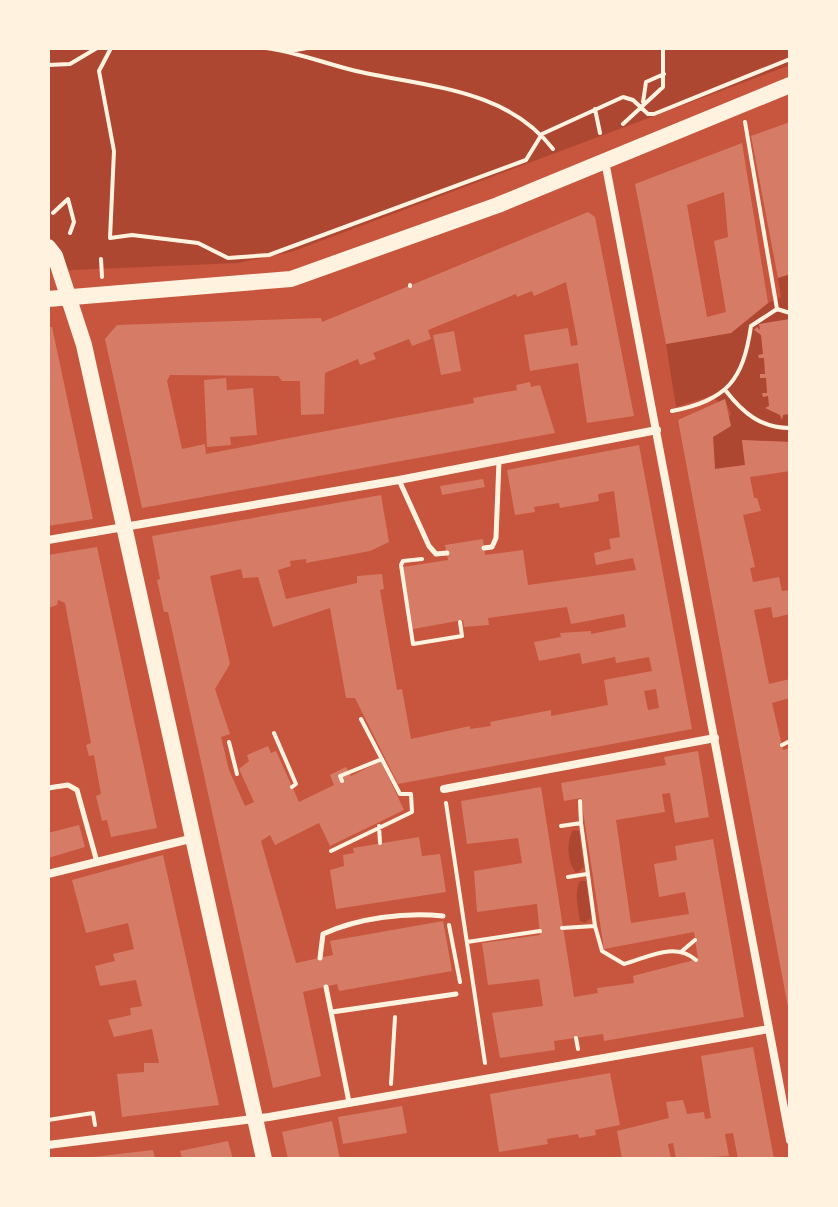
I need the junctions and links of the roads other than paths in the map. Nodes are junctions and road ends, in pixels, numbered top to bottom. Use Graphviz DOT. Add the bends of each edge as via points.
graph roads {
  1 [pos="790,85"];
  2 [pos="604,161"];
  3 [pos="48,247"];
  4 [pos="68,297"];
  5 [pos="48,299"];
  6 [pos="657,430"];
  7 [pos="499,461"];
  8 [pos="399,480"];
  9 [pos="125,527"];
  10 [pos="48,540"];
  11 [pos="484,548"];
  12 [pos="444,553"];
  13 [pos="715,738"];
  14 [pos="48,788"];
  15 [pos="445,794"];
  16 [pos="195,838"];
  17 [pos="97,862"];
  18 [pos="48,874"];
  19 [pos="443,916"];
  20 [pos="320,958"];
  21 [pos="326,987"];
  22 [pos="456,994"];
  23 [pos="332,1012"];
  24 [pos="769,1029"];
  25 [pos="349,1102"];
  26 [pos="256,1119"];
  27 [pos="790,1140"];
  28 [pos="48,1145"];
  29 [pos="264,1159"];
  1 -- 2 [label="main road"];
  2 -- 4 [label="main road" via="291,279"];
  2 -- 6 [label="street"];
  3 -- 4 [label="main road"];
  4 -- 5 [label="main road"];
  4 -- 9 [label="main road"];
  6 -- 7 [label="street"];
  6 -- 13 [label="street"];
  7 -- 8 [label="street"];
  7 -- 11 [label="lane" via="496,538 492,547"];
  8 -- 9 [label="street"];
  8 -- 12 [label="lane" via="429,546"];
  9 -- 10 [label="street"];
  9 -- 16 [label="main road"];
  13 -- 15 [label="street"];
  13 -- 24 [label="street"];
  14 -- 17 [label="lane" via="68,785 77,790"];
  16 -- 17 [label="street"];
  16 -- 26 [label="main road"];
  17 -- 18 [label="street"];
  19 -- 20 [label="lane" via="419,914 342,925 323,934"];
  21 -- 23 [label="lane"];
  22 -- 23 [label="lane"];
  23 -- 25 [label="lane"];
  24 -- 25 [label="street"];
  24 -- 27 [label="street"];
  25 -- 26 [label="street"];
  26 -- 28 [label="street"];
  26 -- 29 [label="main road"];
}
